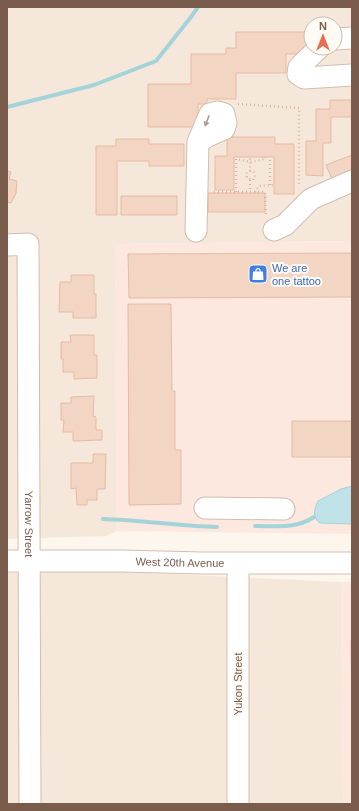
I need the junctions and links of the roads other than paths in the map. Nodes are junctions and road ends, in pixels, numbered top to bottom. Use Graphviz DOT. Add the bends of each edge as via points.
graph roads {
  1 [pos="311,56"];
  2 [pos="352,75"];
  3 [pos="198,142"];
  4 [pos="352,181"];
  5 [pos="270,226"];
  6 [pos="196,231"];
  7 [pos="7,245"];
  8 [pos="205,508"];
  9 [pos="284,509"];
  10 [pos="7,561"];
  11 [pos="30,561"];
  12 [pos="352,563"];
  13 [pos="238,564"];
  14 [pos="30,804"];
  15 [pos="238,804"];
  1 -- 2 [label="street" via="299,67 298,74 304,78"];
  3 -- 6 [label="street"];
  4 -- 5 [label="street" via="311,199 285,225"];
  7 -- 11 [label="street, Yarrow Street" via="28,244"];
  8 -- 9 [label="street"];
  10 -- 11 [label="street, West 20th Avenue"];
  11 -- 13 [label="street, West 20th Avenue"];
  11 -- 14 [label="street, Yarrow Street"];
  12 -- 13 [label="street, West 20th Avenue"];
  13 -- 15 [label="street, Yukon Street"];
}
